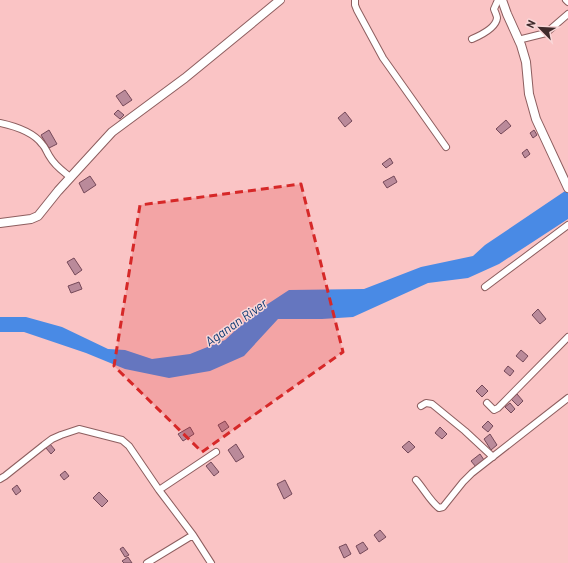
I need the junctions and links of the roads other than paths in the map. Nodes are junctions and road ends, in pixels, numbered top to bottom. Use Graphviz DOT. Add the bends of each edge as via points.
graph roads {
  1 [pos="280,0"];
  2 [pos="355,0"];
  3 [pos="498,0"];
  4 [pos="502,0"];
  5 [pos="566,0"];
  6 [pos="568,2"];
  7 [pos="568,14"];
  8 [pos="472,39"];
  9 [pos="518,40"];
  10 [pos="0,123"];
  11 [pos="446,147"];
  12 [pos="70,177"];
  13 [pos="566,180"];
  14 [pos="0,223"];
  15 [pos="568,225"];
  16 [pos="485,287"];
  17 [pos="568,337"];
  18 [pos="568,398"];
  19 [pos="487,403"];
  20 [pos="421,406"];
  21 [pos="216,452"];
  22 [pos="493,456"];
  23 [pos="0,479"];
  24 [pos="416,480"];
  25 [pos="159,490"];
  26 [pos="193,535"];
  27 [pos="147,563"];
  28 [pos="211,563"];
  1 -- 12 [label="street" via="185,78 112,132"];
  2 -- 11 [label="street" via="357,10 383,58"];
  3 -- 8 [label="street" via="494,9 496,21 486,32"];
  4 -- 9 [label="street"];
  5 -- 6 [label="street"];
  7 -- 9 [label="street" via="546,33"];
  9 -- 13 [label="street" via="526,62 529,94 536,119"];
  10 -- 12 [label="street" via="30,133 42,143 58,167"];
  12 -- 14 [label="street" via="38,216 31,220"];
  15 -- 16 [label="street"];
  17 -- 19 [label="street" via="498,408 494,410"];
  18 -- 22 [label="street"];
  20 -- 22 [label="street" via="426,403 432,404"];
  21 -- 25 [label="street"];
  22 -- 24 [label="street" via="463,482 443,507 434,505"];
  23 -- 25 [label="street" via="52,439 79,429 122,440 130,446"];
  25 -- 26 [label="street"];
  26 -- 27 [label="street"];
  26 -- 28 [label="street"];
}
